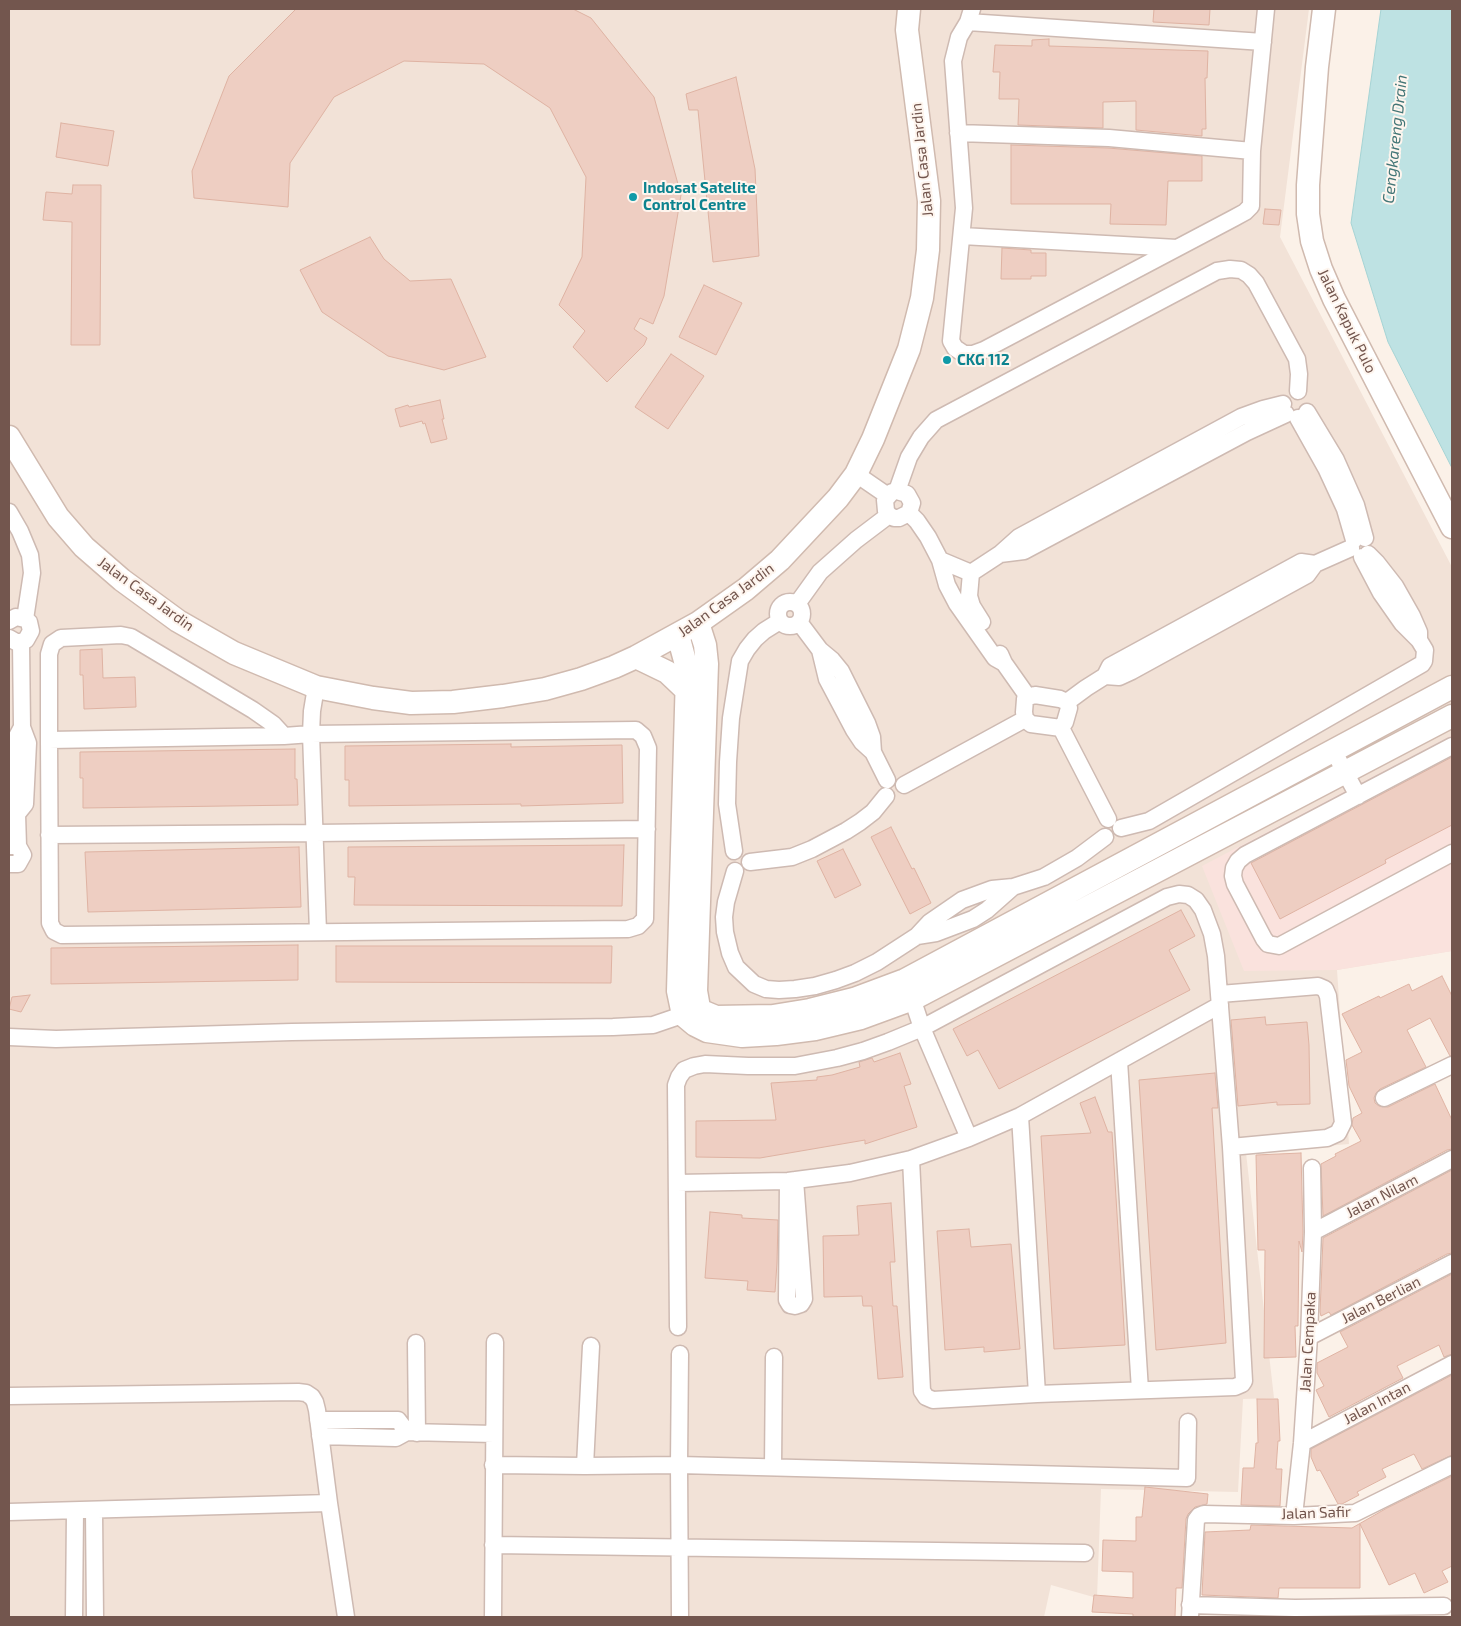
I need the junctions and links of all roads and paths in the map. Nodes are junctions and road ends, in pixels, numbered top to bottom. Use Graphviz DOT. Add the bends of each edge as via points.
graph roads {
  1 [pos="909,9"];
  2 [pos="1266,9"];
  3 [pos="1324,9"];
  4 [pos="970,16"];
  5 [pos="1263,42"];
  6 [pos="958,133"];
  7 [pos="1252,152"];
  8 [pos="962,236"];
  9 [pos="1177,248"];
  10 [pos="1298,391"];
  11 [pos="1294,412"];
  12 [pos="9,437"];
  13 [pos="856,474"];
  14 [pos="893,493"];
  15 [pos="9,512"];
  16 [pos="909,513"];
  17 [pos="889,515"];
  18 [pos="1452,527"];
  19 [pos="1360,548"];
  20 [pos="940,560"];
  21 [pos="971,573"];
  22 [pos="797,604"];
  23 [pos="17,620"];
  24 [pos="780,621"];
  25 [pos="799,622"];
  26 [pos="698,623"];
  27 [pos="678,635"];
  28 [pos="15,640"];
  29 [pos="636,657"];
  30 [pos="1004,663"];
  31 [pos="316,687"];
  32 [pos="1452,687"];
  33 [pos="686,691"];
  34 [pos="1028,697"];
  35 [pos="1067,702"];
  36 [pos="1452,716"];
  37 [pos="1025,719"];
  38 [pos="1061,728"];
  39 [pos="311,734"];
  40 [pos="284,736"];
  41 [pos="48,740"];
  42 [pos="1452,746"];
  43 [pos="1333,750"];
  44 [pos="1344,772"];
  45 [pos="887,780"];
  46 [pos="904,786"];
  47 [pos="886,796"];
  48 [pos="1358,796"];
  49 [pos="1114,823"];
  50 [pos="647,829"];
  51 [pos="315,834"];
  52 [pos="50,835"];
  53 [pos="13,846"];
  54 [pos="734,851"];
  55 [pos="1452,853"];
  56 [pos="750,862"];
  57 [pos="9,864"];
  58 [pos="735,871"];
  59 [pos="1013,887"];
  60 [pos="318,932"];
  61 [pos="917,936"];
  62 [pos="909,990"];
  63 [pos="1220,999"];
  64 [pos="691,1012"];
  65 [pos="922,1028"];
  66 [pos="9,1037"];
  67 [pos="1119,1061"];
  68 [pos="1452,1064"];
  69 [pos="1384,1098"];
  70 [pos="1020,1116"];
  71 [pos="969,1138"];
  72 [pos="1231,1147"];
  73 [pos="911,1159"];
  74 [pos="1452,1160"];
  75 [pos="1312,1168"];
  76 [pos="792,1181"];
  77 [pos="677,1183"];
  78 [pos="1313,1232"];
  79 [pos="1452,1263"];
  80 [pos="678,1327"];
  81 [pos="1309,1337"];
  82 [pos="495,1342"];
  83 [pos="416,1343"];
  84 [pos="591,1346"];
  85 [pos="680,1354"];
  86 [pos="774,1357"];
  87 [pos="1452,1364"];
  88 [pos="1140,1390"];
  89 [pos="1037,1394"];
  90 [pos="9,1396"];
  91 [pos="1188,1422"];
  92 [pos="319,1428"];
  93 [pos="412,1432"];
  94 [pos="494,1434"];
  95 [pos="1302,1443"];
  96 [pos="493,1465"];
  97 [pos="679,1465"];
  98 [pos="1452,1465"];
  99 [pos="585,1466"];
  100 [pos="774,1467"];
  101 [pos="328,1503"];
  102 [pos="94,1510"];
  103 [pos="75,1511"];
  104 [pos="9,1512"];
  105 [pos="1294,1516"];
  106 [pos="493,1545"];
  107 [pos="680,1547"];
  108 [pos="1085,1553"];
  109 [pos="1444,1608"];
  110 [pos="1190,1611"];
  111 [pos="1294,1613"];
  112 [pos="74,1617"];
  113 [pos="95,1617"];
  114 [pos="346,1617"];
  115 [pos="493,1617"];
  116 [pos="680,1617"];
  1 -- 13 [label="street, Jalan Casa Jardin" via="908,30 929,201 924,288 909,349 874,439"];
  2 -- 5 [label="street"];
  3 -- 18 [label="street, Jalan Kapuk Pulo" via="1308,185 1312,241 1334,299"];
  4 -- 5 [label="street"];
  4 -- 6 [label="street" via="959,37 953,61"];
  5 -- 7 [label="street"];
  6 -- 7 [label="street" via="1109,138"];
  6 -- 8 [label="street" via="964,208"];
  7 -- 9 [label="street" via="1251,206"];
  8 -- 9 [label="street"];
  8 -- 9 [label="street" via="951,341 964,354 984,350"];
  10 -- 11 [label="street" via="1284,398"];
  10 -- 11 [label="street" via="1309,399 1310,406"];
  10 -- 14 [label="street" via="1297,359 1256,283 1241,270 1217,271 936,420 910,457"];
  11 -- 19 [label="street" via="1336,460 1356,504"];
  11 -- 21 [label="street" via="1247,432 1024,551 1000,554"];
  12 -- 31 [label="street, Jalan Casa Jardin" via="58,516 84,547 122,580 178,621 234,653"];
  13 -- 14 [label="street"];
  13 -- 26 [label="street, Jalan Casa Jardin" via="780,560"];
  14 -- 16 [label="street" via="907,494 911,498"];
  14 -- 17 [label="street" via="885,500 884,506"];
  15 -- 23 [label="street" via="30,555 32,573"];
  16 -- 17 [label="street" via="899,518"];
  16 -- 20 [label="street"];
  17 -- 22 [label="street" via="820,572"];
  19 -- 35 [label="street" via="1315,564 1307,575 1132,671 1119,677 1105,676"];
  19 -- 49 [label="street" via="1378,563 1412,616 1425,650 1424,661 1417,668 1149,821"];
  20 -- 21 [label="street"];
  20 -- 30 [label="street" via="951,595 994,658"];
  21 -- 30 [label="street" via="969,596 972,606"];
  22 -- 24 [label="street" via="783,604 778,612"];
  22 -- 25 [label="street" via="802,610"];
  23 -- 28 [label="street" via="28,622 31,631 26,640"];
  24 -- 25 [label="street" via="787,626"];
  24 -- 54 [label="street" via="755,639 740,661 728,762 728,804"];
  25 -- 45 [label="street" via="820,650 827,679"];
  26 -- 27 [label="street, Jalan Casa Jardin"];
  26 -- 64 [label="street" via="706,645 707,664 696,991"];
  27 -- 29 [label="street, Jalan Casa Jardin"];
  27 -- 33 [label="street" via="685,661"];
  28 -- 53 [label="street" via="22,727 14,742 11,802 17,814"];
  29 -- 31 [label="street, Jalan Casa Jardin" via="590,676 545,689 453,702 411,703"];
  29 -- 33 [label="street" via="667,672"];
  30 -- 34 [label="street"];
  31 -- 39 [label="street"];
  32 -- 43 [label="street"];
  33 -- 64 [label="street" via="678,991"];
  34 -- 35 [label="street" via="1035,695"];
  34 -- 37 [label="street" via="1024,703"];
  35 -- 38 [label="street" via="1069,708"];
  36 -- 44 [label="street"];
  37 -- 38 [label="street" via="1031,724"];
  37 -- 46 [label="street"];
  38 -- 49 [label="street"];
  39 -- 40 [label="street"];
  39 -- 50 [label="street" via="636,730 648,748"];
  39 -- 51 [label="street"];
  40 -- 41 [label="street"];
  40 -- 41 [label="street" via="273,724 222,690 131,637 121,635 61,638 52,644 49,654"];
  41 -- 52 [label="street"];
  42 -- 48 [label="street"];
  43 -- 44 [label="street"];
  43 -- 62 [label="street"];
  44 -- 48 [label="street"];
  44 -- 62 [label="street"];
  45 -- 46 [label="street" via="899,779"];
  45 -- 47 [label="street" via="883,788"];
  46 -- 47 [label="street" via="900,798"];
  47 -- 56 [label="street" via="860,822 812,849 792,857"];
  48 -- 55 [label="street" via="1238,861 1234,868 1235,884 1268,944 1284,944"];
  49 -- 59 [label="street" via="1116,837 1105,837 1060,869"];
  50 -- 51 [label="street"];
  50 -- 60 [label="street" via="645,919 638,926 628,929"];
  51 -- 52 [label="street"];
  51 -- 60 [label="street"];
  52 -- 60 [label="street" via="50,923 62,935"];
  53 -- 57 [label="street" via="23,855 18,864"];
  54 -- 56 [label="street" via="747,853"];
  54 -- 58 [label="street" via="729,864"];
  56 -- 58 [label="street" via="744,870"];
  58 -- 61 [label="street" via="726,902 725,932 736,967 754,984 780,990 836,980 877,962"];
  59 -- 61 [label="street" via="972,919 936,933"];
  59 -- 61 [label="street" via="992,889 962,900 930,922"];
  62 -- 64 [label="street" via="852,1020 815,1030 776,1034 742,1036 707,1031 695,1026"];
  62 -- 65 [label="street"];
  63 -- 65 [label="street" via="1208,919 1196,900 1179,894 1167,897"];
  63 -- 67 [label="street"];
  63 -- 72 [label="street"];
  63 -- 72 [label="street" via="1318,986 1325,990 1343,1123 1338,1133 1328,1138"];
  64 -- 66 [label="street" via="653,1025 613,1027 56,1040"];
  65 -- 71 [label="street"];
  65 -- 77 [label="street" via="863,1051 795,1066 705,1064 684,1070 676,1085"];
  67 -- 70 [label="street"];
  67 -- 88 [label="street"];
  68 -- 69 [label="street"];
  70 -- 71 [label="street"];
  70 -- 89 [label="street"];
  71 -- 73 [label="street"];
  72 -- 88 [label="street" via="1244,1381 1235,1387"];
  73 -- 76 [label="street" via="850,1173"];
  73 -- 89 [label="street" via="923,1394 933,1400"];
  74 -- 78 [label="street, Jalan Nilam"];
  75 -- 78 [label="street, Jalan Cempaka"];
  76 -- 76 [label="street" via="804,1299 795,1306 787,1300"];
  76 -- 77 [label="street"];
  77 -- 80 [label="street"];
  78 -- 81 [label="street, Jalan Cempaka"];
  79 -- 81 [label="street, Jalan Berlian"];
  81 -- 95 [label="street, Jalan Cempaka"];
  82 -- 94 [label="street"];
  83 -- 93 [label="street"];
  84 -- 99 [label="street"];
  85 -- 97 [label="street"];
  86 -- 100 [label="street"];
  87 -- 95 [label="street, Jalan Intan"];
  88 -- 89 [label="street"];
  90 -- 92 [label="street" via="298,1392 306,1393 315,1402"];
  91 -- 100 [label="street" via="1187,1478"];
  92 -- 93 [label="street" via="396,1438"];
  92 -- 101 [label="street"];
  93 -- 94 [label="street"];
  94 -- 96 [label="street"];
  95 -- 105 [label="street, Jalan Cempaka"];
  96 -- 99 [label="street"];
  96 -- 106 [label="street"];
  97 -- 99 [label="street"];
  97 -- 100 [label="street"];
  97 -- 107 [label="street"];
  98 -- 105 [label="street, Jalan Safir" via="1355,1513"];
  101 -- 102 [label="street"];
  101 -- 114 [label="street"];
  102 -- 103 [label="street"];
  102 -- 113 [label="street"];
  103 -- 104 [label="street"];
  103 -- 112 [label="street"];
  105 -- 110 [label="street, Jalan Safir" via="1199,1516 1196,1520"];
  106 -- 107 [label="street"];
  106 -- 115 [label="street"];
  107 -- 108 [label="street"];
  107 -- 116 [label="street"];
  109 -- 111 [label="street"];
  110 -- 111 [label="street"];
}
